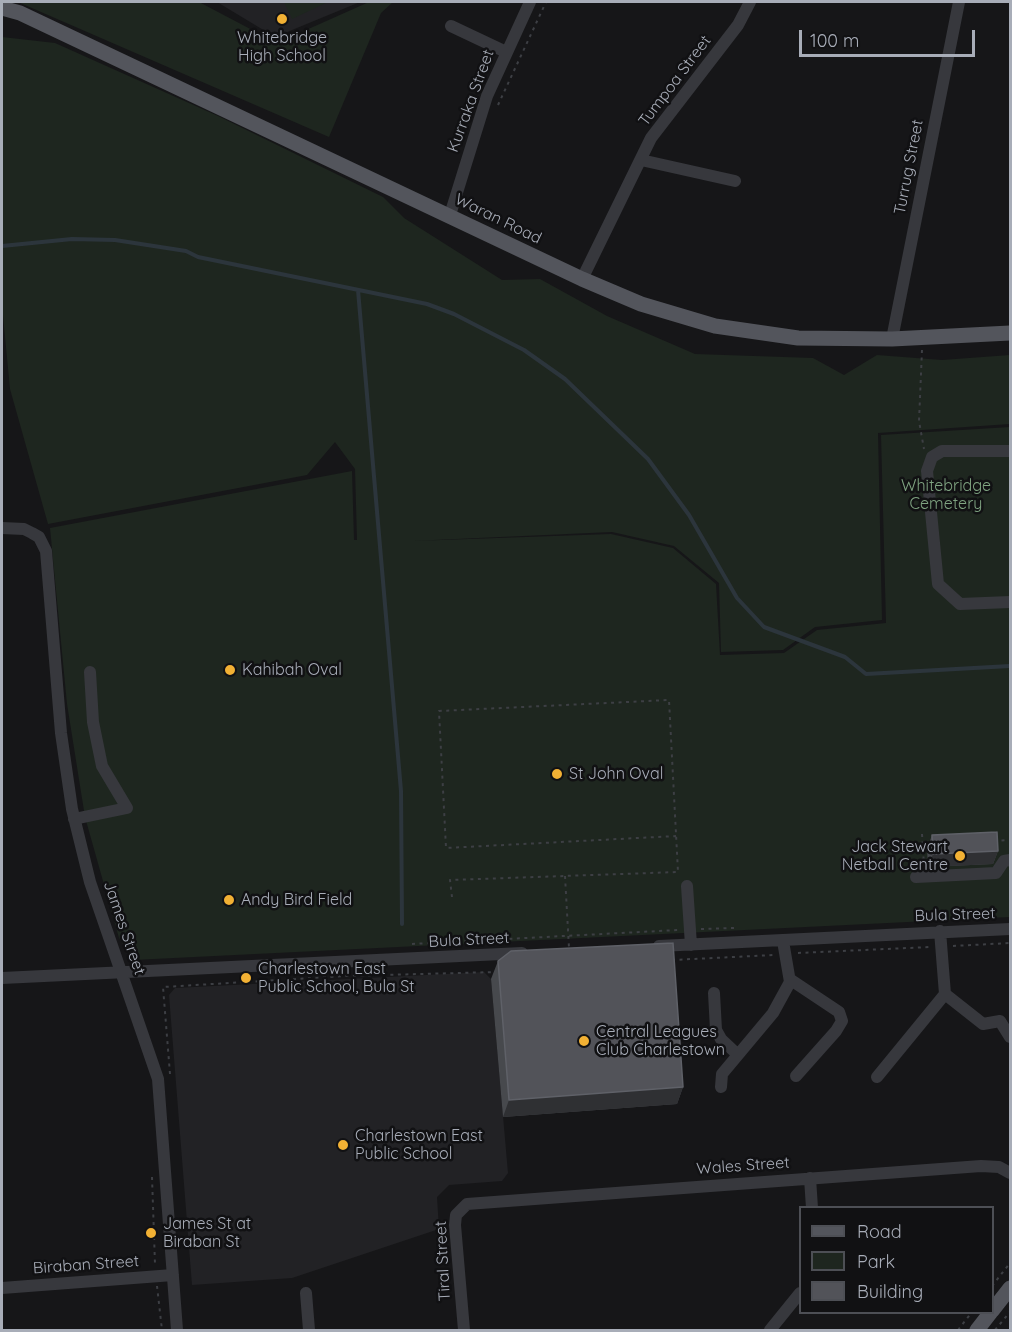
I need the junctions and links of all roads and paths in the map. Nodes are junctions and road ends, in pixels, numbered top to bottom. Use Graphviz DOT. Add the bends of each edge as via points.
graph roads {
  1 [pos="530,2"];
  2 [pos="546,2"];
  3 [pos="750,2"];
  4 [pos="959,2"];
  5 [pos="2,8"];
  6 [pos="451,26"];
  7 [pos="506,52"];
  8 [pos="497,108"];
  9 [pos="641,160"];
  10 [pos="735,181"];
  11 [pos="450,215"];
  12 [pos="582,279"];
  13 [pos="1011,333"];
  14 [pos="922,338"];
  15 [pos="892,339"];
  16 [pos="1011,451"];
  17 [pos="932,457"];
  18 [pos="2,528"];
  19 [pos="1011,602"];
  20 [pos="90,672"];
  21 [pos="74,819"];
  22 [pos="922,834"];
  23 [pos="676,837"];
  24 [pos="1011,840"];
  25 [pos="988,841"];
  26 [pos="1011,860"];
  27 [pos="565,876"];
  28 [pos="920,877"];
  29 [pos="687,886"];
  30 [pos="452,897"];
  31 [pos="735,928"];
  32 [pos="685,929"];
  33 [pos="1011,929"];
  34 [pos="940,932"];
  35 [pos="568,936"];
  36 [pos="783,941"];
  37 [pos="1011,943"];
  38 [pos="412,944"];
  39 [pos="691,945"];
  40 [pos="646,947"];
  41 [pos="942,947"];
  42 [pos="569,951"];
  43 [pos="530,953"];
  44 [pos="786,954"];
  45 [pos="666,960"];
  46 [pos="505,968"];
  47 [pos="122,971"];
  48 [pos="2,978"];
  49 [pos="791,980"];
  50 [pos="163,987"];
  51 [pos="714,993"];
  52 [pos="945,994"];
  53 [pos="1011,1037"];
  54 [pos="738,1055"];
  55 [pos="795,1076"];
  56 [pos="877,1077"];
  57 [pos="722,1088"];
  58 [pos="1011,1173"];
  59 [pos="152,1177"];
  60 [pos="810,1178"];
  61 [pos="476,1202"];
  62 [pos="812,1206"];
  63 [pos="1011,1263"];
  64 [pos="155,1265"];
  65 [pos="173,1275"];
  66 [pos="994,1285"];
  67 [pos="157,1286"];
  68 [pos="2,1288"];
  69 [pos="1011,1288"];
  70 [pos="306,1293"];
  71 [pos="799,1295"];
  72 [pos="994,1309"];
  73 [pos="1011,1312"];
  74 [pos="970,1314"];
  75 [pos="990,1314"];
  76 [pos="162,1330"];
  77 [pos="177,1330"];
  78 [pos="309,1330"];
  79 [pos="464,1330"];
  80 [pos="770,1330"];
  81 [pos="958,1330"];
  82 [pos="977,1330"];
  83 [pos="995,1330"];
  1 -- 7 [label="street, Kurraka Street"];
  2 -- 8 [label="path"];
  3 -- 9 [label="street, Tumpoa Street" via="738,25 660,123"];
  4 -- 15 [label="street, Turrug Street"];
  5 -- 11 [label="main road, Waran Road" via="31,18"];
  6 -- 7 [label="street"];
  7 -- 11 [label="street, Kurraka Street" via="487,96"];
  9 -- 10 [label="street"];
  9 -- 12 [label="street, Tumpoa Street"];
  11 -- 12 [label="main road, Waran Road"];
  12 -- 15 [label="main road, Waran Road" via="641,304 715,326 798,338"];
  13 -- 14 [label="main road, Waran Road"];
  14 -- 15 [label="main road, Waran Road"];
  14 -- 17 [label="path" via="919,421 924,450"];
  16 -- 17 [label="street" via="942,451"];
  17 -- 19 [label="street" via="927,471 938,584 960,603"];
  18 -- 21 [label="street, James Street" via="24,529 39,537 46,551 61,733"];
  20 -- 21 [label="street" via="93,722 102,766 127,808"];
  21 -- 47 [label="street, James Street" via="90,882"];
  22 -- 28 [label="path"];
  23 -- 23 [label="path" via="669,700 439,711 446,848"];
  23 -- 27 [label="path" via="678,872"];
  24 -- 25 [label="path"];
  26 -- 28 [label="street" via="1004,861 996,873"];
  27 -- 30 [label="path" via="450,880"];
  27 -- 35 [label="path"];
  29 -- 32 [label="street"];
  31 -- 32 [label="path"];
  32 -- 35 [label="path"];
  32 -- 39 [label="street"];
  33 -- 34 [label="street, Bula Street"];
  34 -- 36 [label="street, Bula Street"];
  34 -- 41 [label="street"];
  35 -- 38 [label="path"];
  35 -- 42 [label="path"];
  36 -- 39 [label="street, Bula Street"];
  36 -- 44 [label="street"];
  37 -- 41 [label="path"];
  39 -- 40 [label="street, Bula Street"];
  41 -- 44 [label="path"];
  41 -- 52 [label="street"];
  43 -- 47 [label="street, Bula Street"];
  44 -- 45 [label="path"];
  44 -- 49 [label="street"];
  46 -- 50 [label="path" via="495,972"];
  47 -- 48 [label="street, Bula Street"];
  47 -- 65 [label="street, James Street" via="158,1079"];
  49 -- 54 [label="street" via="773,1013"];
  49 -- 55 [label="street" via="838,1012 842,1021"];
  51 -- 54 [label="street" via="716,1030"];
  52 -- 53 [label="street" via="983,1024 1000,1021"];
  52 -- 56 [label="street"];
  54 -- 57 [label="street" via="722,1074"];
  58 -- 60 [label="street, Wales Street" via="999,1167 981,1166"];
  59 -- 64 [label="path"];
  60 -- 61 [label="street, Wales Street"];
  60 -- 62 [label="street"];
  61 -- 79 [label="street, Tiral Street" via="460,1208 456,1215"];
  63 -- 66 [label="path"];
  65 -- 68 [label="street, Biraban Street"];
  65 -- 77 [label="street, James Street"];
  67 -- 76 [label="path"];
  69 -- 72 [label="main road"];
  70 -- 78 [label="street"];
  71 -- 80 [label="street"];
  73 -- 83 [label="path"];
  74 -- 81 [label="path"];
  75 -- 82 [label="main road"];
}
